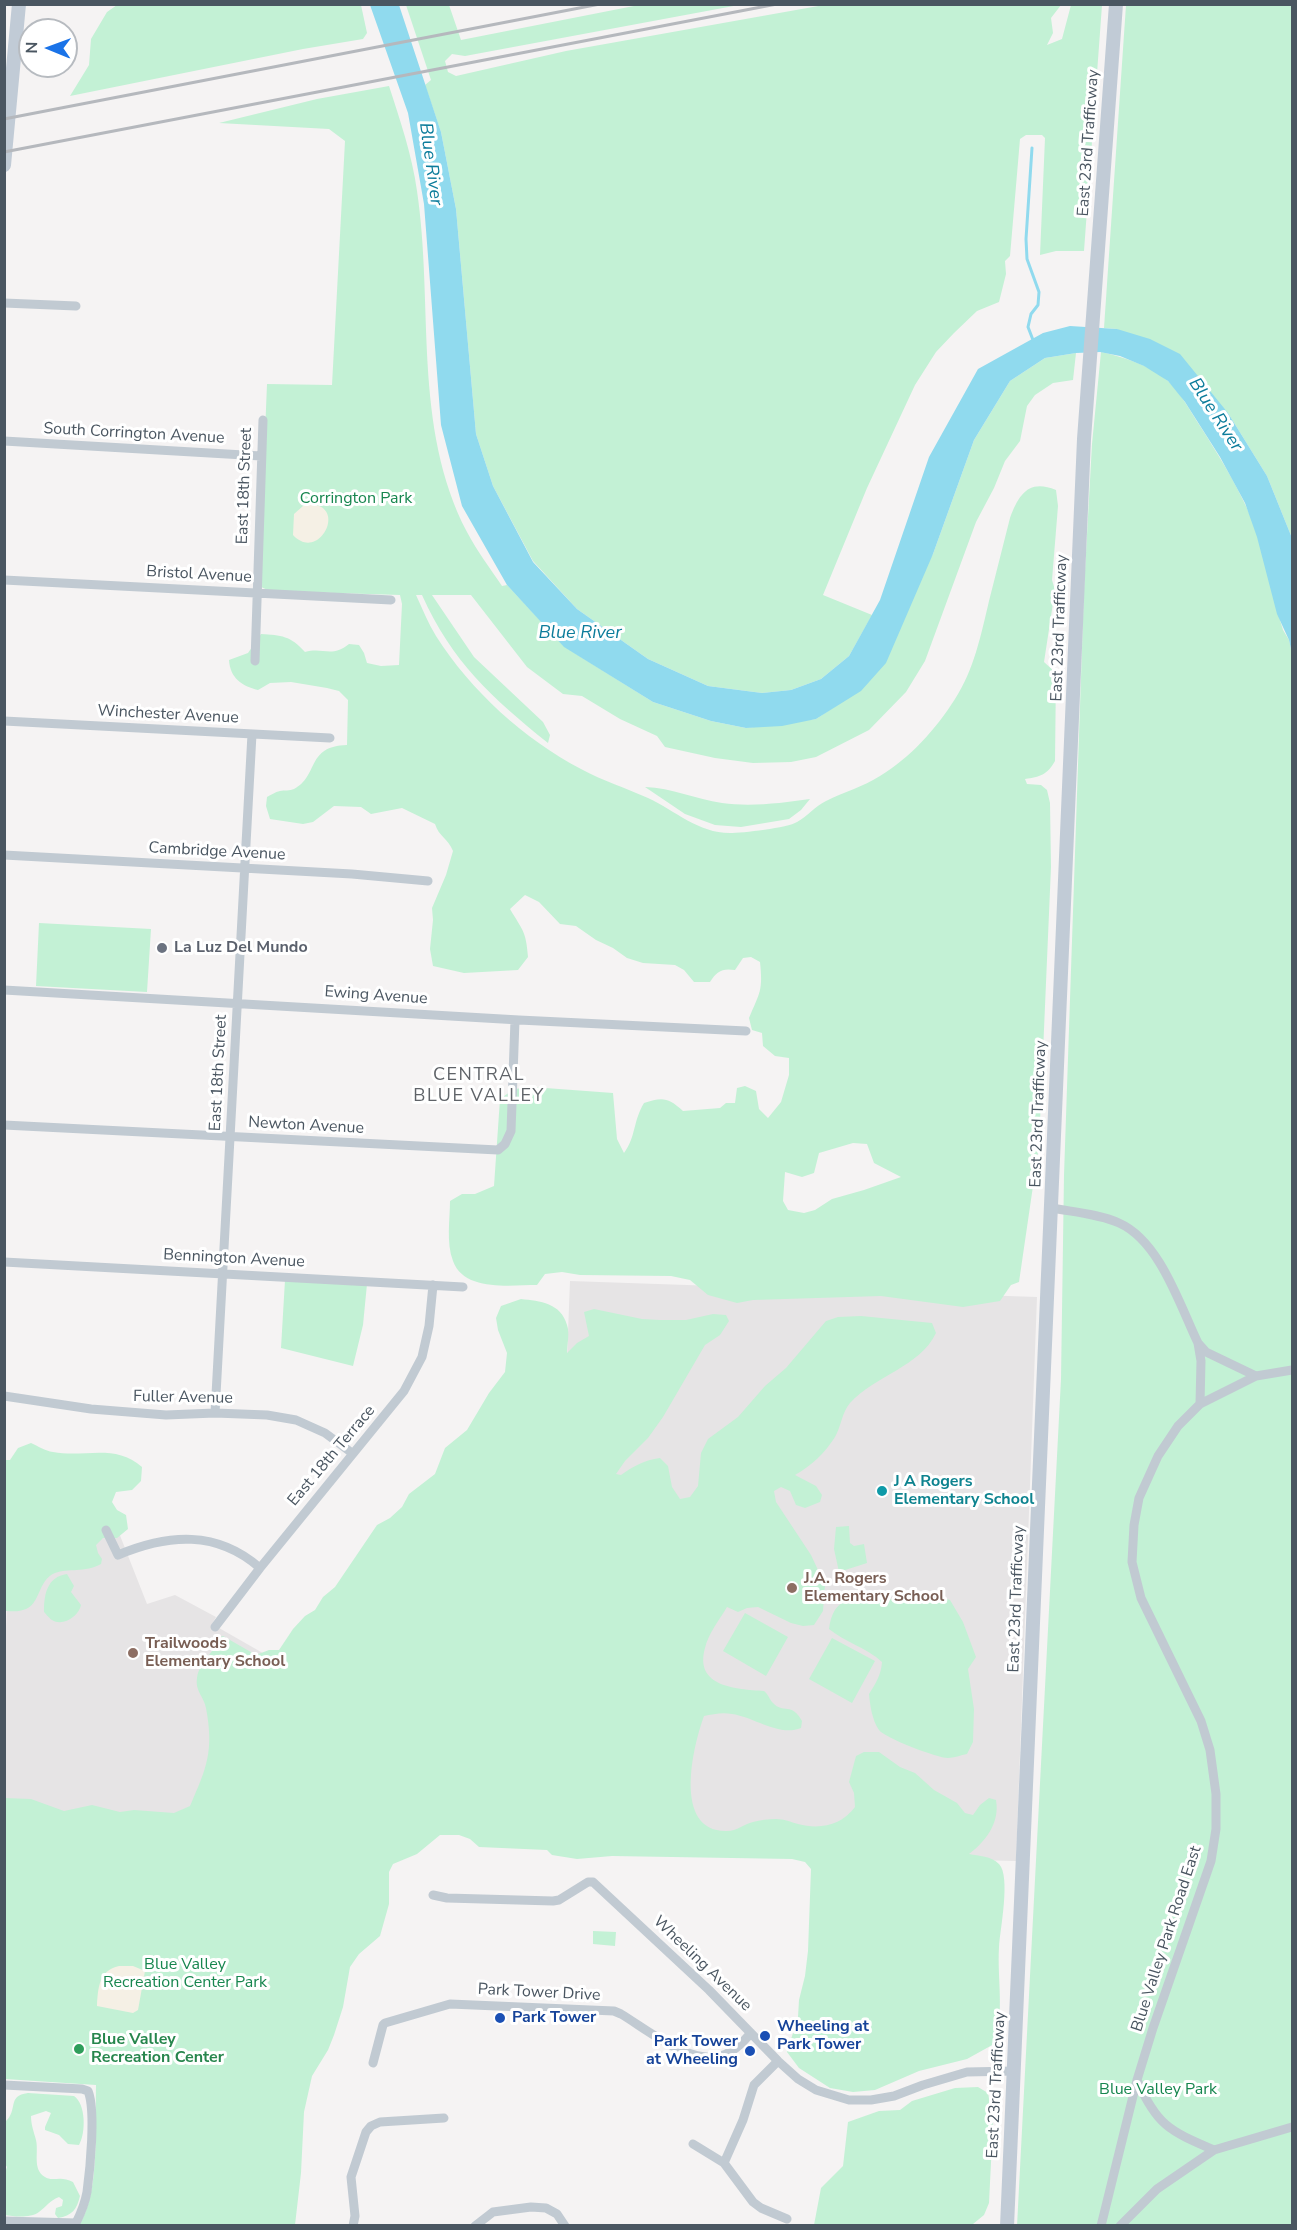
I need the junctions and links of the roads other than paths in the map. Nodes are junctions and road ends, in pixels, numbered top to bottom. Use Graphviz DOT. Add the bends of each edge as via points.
graph roads {
  1 [pos="19,4"];
  2 [pos="1116,4"];
  3 [pos="10,26"];
  4 [pos="4,165"];
  5 [pos="4,303"];
  6 [pos="76,306"];
  7 [pos="262,420"];
  8 [pos="4,441"];
  9 [pos="261,456"];
  10 [pos="4,580"];
  11 [pos="256,593"];
  12 [pos="391,600"];
  13 [pos="255,661"];
  14 [pos="4,721"];
  15 [pos="252,734"];
  16 [pos="330,738"];
  17 [pos="4,855"];
  18 [pos="244,868"];
  19 [pos="428,881"];
  20 [pos="4,990"];
  21 [pos="237,1002"];
  22 [pos="515,1020"];
  23 [pos="746,1031"];
  24 [pos="4,1125"];
  25 [pos="231,1137"];
  26 [pos="1052,1208"];
  27 [pos="4,1262"];
  28 [pos="223,1274"];
  29 [pos="433,1286"];
  30 [pos="463,1287"];
  31 [pos="1197,1344"];
  32 [pos="1293,1370"];
  33 [pos="1256,1376"];
  34 [pos="4,1396"];
  35 [pos="1200,1404"];
  36 [pos="215,1413"];
  37 [pos="352,1453"];
  38 [pos="106,1530"];
  39 [pos="260,1568"];
  40 [pos="215,1627"];
  41 [pos="433,1895"];
  42 [pos="751,2033"];
  43 [pos="778,2061"];
  44 [pos="373,2062"];
  45 [pos="1014,2072"];
  46 [pos="1137,2080"];
  47 [pos="4,2085"];
  48 [pos="444,2118"];
  49 [pos="1293,2127"];
  50 [pos="693,2144"];
  51 [pos="1214,2150"];
  52 [pos="724,2163"];
  53 [pos="787,2219"];
  54 [pos="4,2221"];
  55 [pos="353,2226"];
  56 [pos="475,2226"];
  57 [pos="565,2226"];
  58 [pos="1007,2226"];
  59 [pos="1101,2226"];
  60 [pos="1120,2226"];
  1 -- 3 [label="main road"];
  2 -- 26 [label="main road, East 23rd Trafficway" via="1084,439"];
  3 -- 4 [label="main road"];
  5 -- 6 [label="street"];
  7 -- 9 [label="street, East 18th Street"];
  8 -- 9 [label="street, South Corrington Avenue"];
  9 -- 11 [label="street, East 18th Street"];
  10 -- 11 [label="street, Bristol Avenue"];
  11 -- 12 [label="street, Bristol Avenue"];
  11 -- 13 [label="street, East 18th Street"];
  14 -- 15 [label="street, Winchester Avenue"];
  15 -- 16 [label="street, Winchester Avenue"];
  15 -- 18 [label="street, East 18th Street"];
  17 -- 18 [label="street, Cambridge Avenue"];
  18 -- 19 [label="street, Cambridge Avenue"];
  18 -- 21 [label="street, East 18th Street"];
  20 -- 21 [label="street, Ewing Avenue"];
  21 -- 22 [label="street, Ewing Avenue"];
  21 -- 25 [label="street, East 18th Street"];
  22 -- 23 [label="street, Ewing Avenue"];
  22 -- 25 [label="street, Newton Avenue" via="511,1131 498,1150"];
  24 -- 25 [label="street, Newton Avenue"];
  25 -- 28 [label="street, East 18th Street"];
  26 -- 31 [label="street" via="1120,1223 1139,1237 1159,1260"];
  26 -- 45 [label="main road, East 23rd Trafficway"];
  27 -- 28 [label="street, Bennington Avenue"];
  28 -- 29 [label="street, Bennington Avenue"];
  28 -- 36 [label="street, East 18th Street"];
  29 -- 30 [label="street, Bennington Avenue"];
  29 -- 37 [label="street, East 18th Terrace" via="422,1357 386,1416"];
  31 -- 33 [label="street"];
  31 -- 35 [label="street" via="1201,1361"];
  32 -- 33 [label="street, Blue Valley Park Road East"];
  33 -- 35 [label="street, Blue Valley Park Road East"];
  34 -- 36 [label="street, Fuller Avenue" via="91,1409 166,1415"];
  35 -- 46 [label="street, Blue Valley Park Road East" via="1178,1426 1158,1456 1139,1498 1132,1562 1141,1598 1201,1720 1210,1750 1216,1829 1211,1861"];
  36 -- 37 [label="street, Fuller Avenue" via="296,1420 325,1433"];
  37 -- 39 [label="street, East 18th Terrace"];
  38 -- 39 [label="street" via="118,1555 169,1540 203,1540 233,1549"];
  39 -- 40 [label="street, East 18th Terrace"];
  41 -- 42 [label="street, Wheeling Avenue" via="554,1901 593,1882"];
  42 -- 43 [label="street, Wheeling Avenue"];
  42 -- 44 [label="street, Park Tower Drive" via="728,2054 703,2058 680,2050 614,2011 450,2004 385,2023"];
  43 -- 45 [label="street, Wheeling Avenue" via="816,2090 849,2100 894,2096 967,2072"];
  43 -- 52 [label="street" via="754,2085"];
  45 -- 58 [label="main road, East 23rd Trafficway"];
  46 -- 51 [label="street" via="1158,2118 1181,2135"];
  46 -- 59 [label="street, Blue Valley Park Road East"];
  47 -- 54 [label="street" via="87,2091 91,2115 87,2193 76,2223"];
  48 -- 55 [label="street" via="370,2126 351,2177"];
  49 -- 51 [label="street"];
  50 -- 52 [label="street"];
  51 -- 60 [label="street" via="1157,2189"];
  52 -- 53 [label="street" via="753,2202"];
  56 -- 57 [label="street" via="493,2212 531,2207 557,2214"];
}
